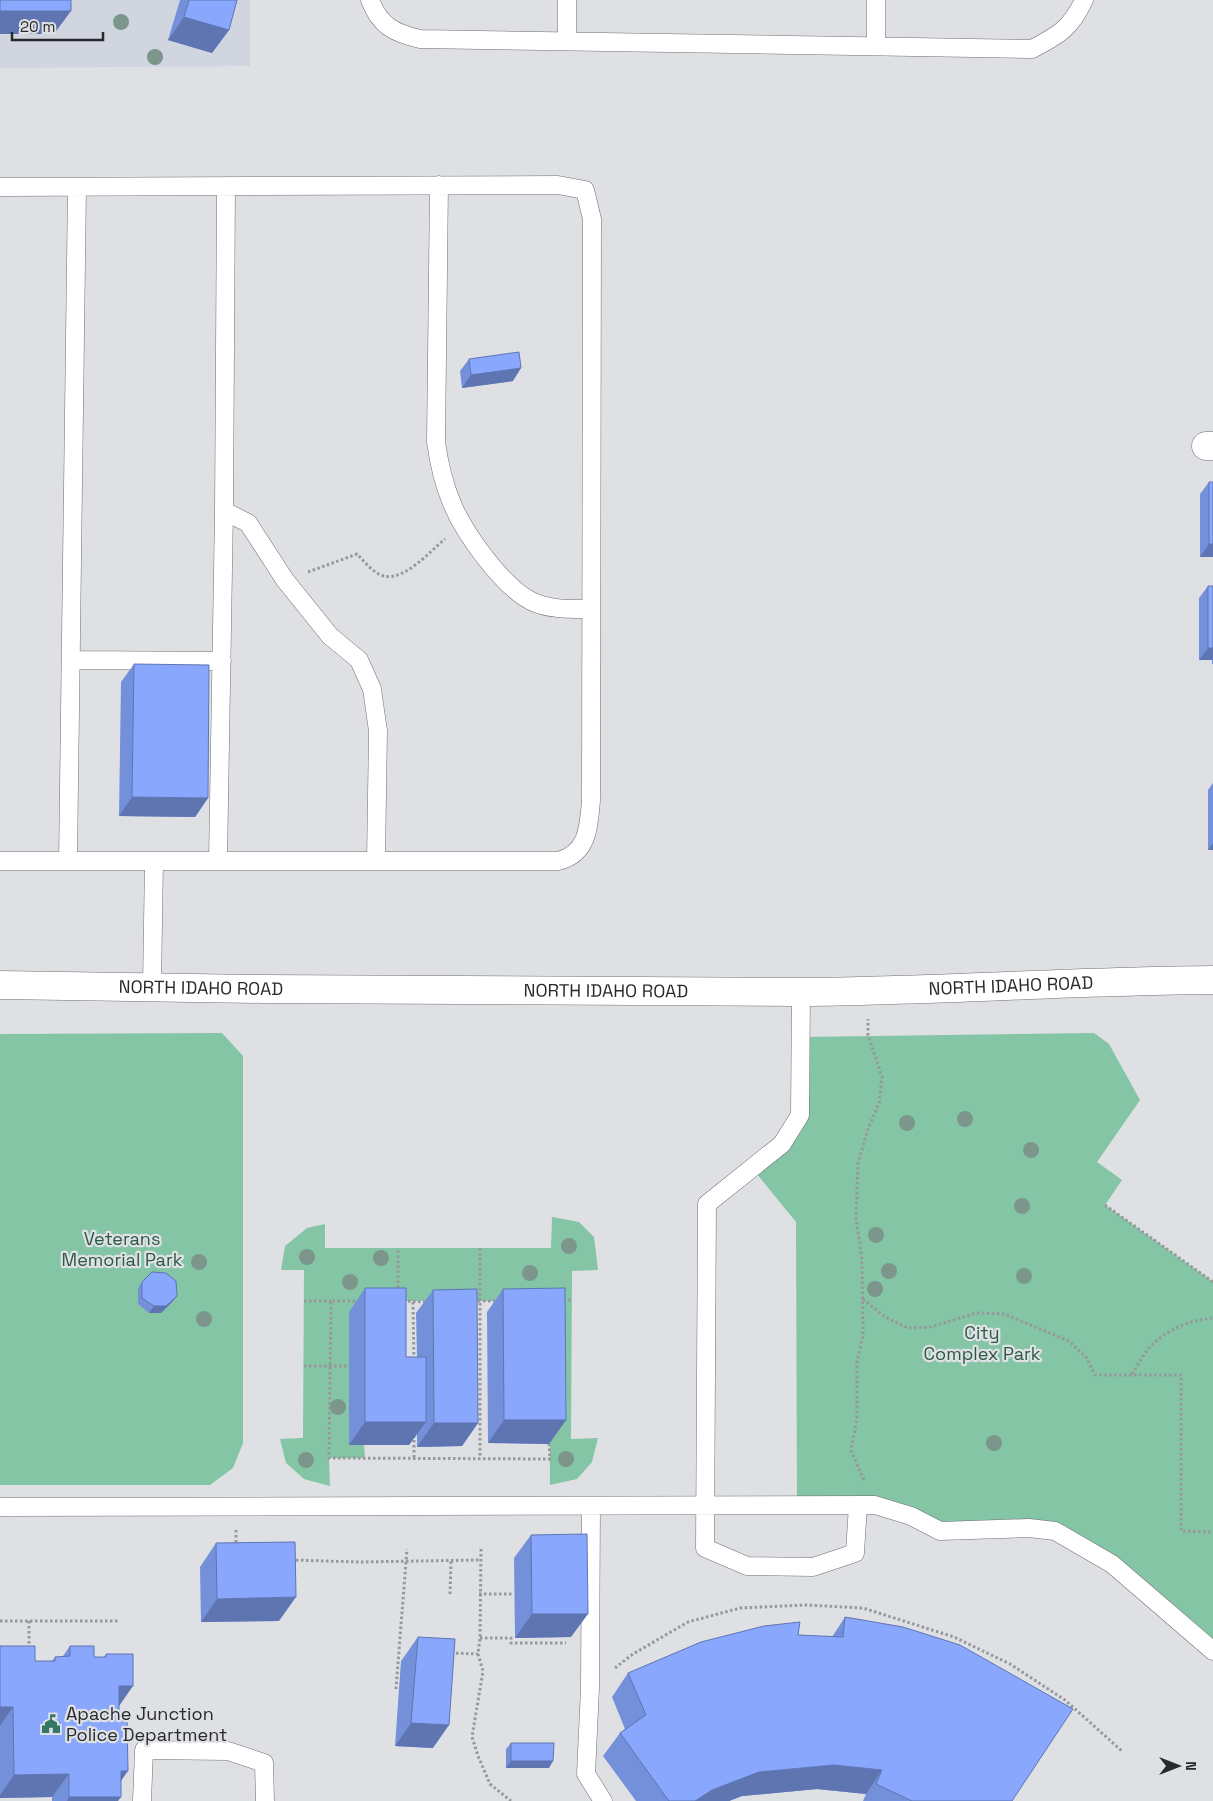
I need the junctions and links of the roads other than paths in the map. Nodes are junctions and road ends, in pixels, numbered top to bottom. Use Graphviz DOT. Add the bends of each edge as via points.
graph roads {
  1 [pos="370,0"];
  2 [pos="567,0"];
  3 [pos="876,0"];
  4 [pos="1084,0"];
  5 [pos="567,41"];
  6 [pos="876,46"];
  7 [pos="438,185"];
  8 [pos="226,186"];
  9 [pos="0,187"];
  10 [pos="76,187"];
  11 [pos="224,511"];
  12 [pos="591,609"];
  13 [pos="71,660"];
  14 [pos="222,661"];
  15 [pos="0,861"];
  16 [pos="68,861"];
  17 [pos="154,861"];
  18 [pos="218,861"];
  19 [pos="376,861"];
  20 [pos="1213,980"];
  21 [pos="0,985"];
  22 [pos="152,986"];
  23 [pos="800,992"];
  24 [pos="867,1505"];
  25 [pos="591,1506"];
  26 [pos="705,1506"];
  27 [pos="0,1507"];
  28 [pos="1213,1651"];
  29 [pos="142,1801"];
  30 [pos="265,1801"];
  31 [pos="603,1801"];
  1 -- 5 [label="lane" via="374,12 386,26 420,39"];
  2 -- 5 [label="lane"];
  3 -- 6 [label="lane"];
  4 -- 6 [label="lane" via="1077,15 1057,36 1032,49"];
  5 -- 6 [label="lane"];
  7 -- 8 [label="lane"];
  7 -- 12 [label="lane" via="436,442 442,476 452,504 492,567 513,589 532,602 560,609"];
  7 -- 12 [label="lane" via="558,185 585,190 592,219"];
  8 -- 10 [label="lane"];
  8 -- 11 [label="lane"];
  9 -- 10 [label="lane"];
  10 -- 13 [label="lane"];
  11 -- 14 [label="lane"];
  11 -- 19 [label="lane" via="248,523 285,580 330,636 359,660 372,689 378,731"];
  12 -- 19 [label="lane" via="591,800 589,825 579,851 558,861"];
  13 -- 14 [label="lane"];
  13 -- 16 [label="lane"];
  14 -- 18 [label="lane"];
  15 -- 16 [label="lane"];
  16 -- 17 [label="lane"];
  17 -- 18 [label="lane"];
  17 -- 22 [label="lane"];
  18 -- 19 [label="lane"];
  20 -- 23 [label="street, NORTH IDAHO ROAD"];
  21 -- 22 [label="street, NORTH IDAHO ROAD"];
  22 -- 23 [label="street, NORTH IDAHO ROAD"];
  23 -- 26 [label="lane" via="800,1115 782,1144 707,1204"];
  24 -- 26 [label="lane"];
  24 -- 26 [label="lane" via="856,1552 813,1567 747,1566 705,1548"];
  24 -- 28 [label="lane" via="911,1516 940,1531 1055,1530 1112,1564"];
  25 -- 26 [label="lane"];
  25 -- 27 [label="lane"];
  25 -- 31 [label="lane" via="586,1774"];
  29 -- 30 [label="lane" via="144,1750 228,1751 264,1764"];
}
